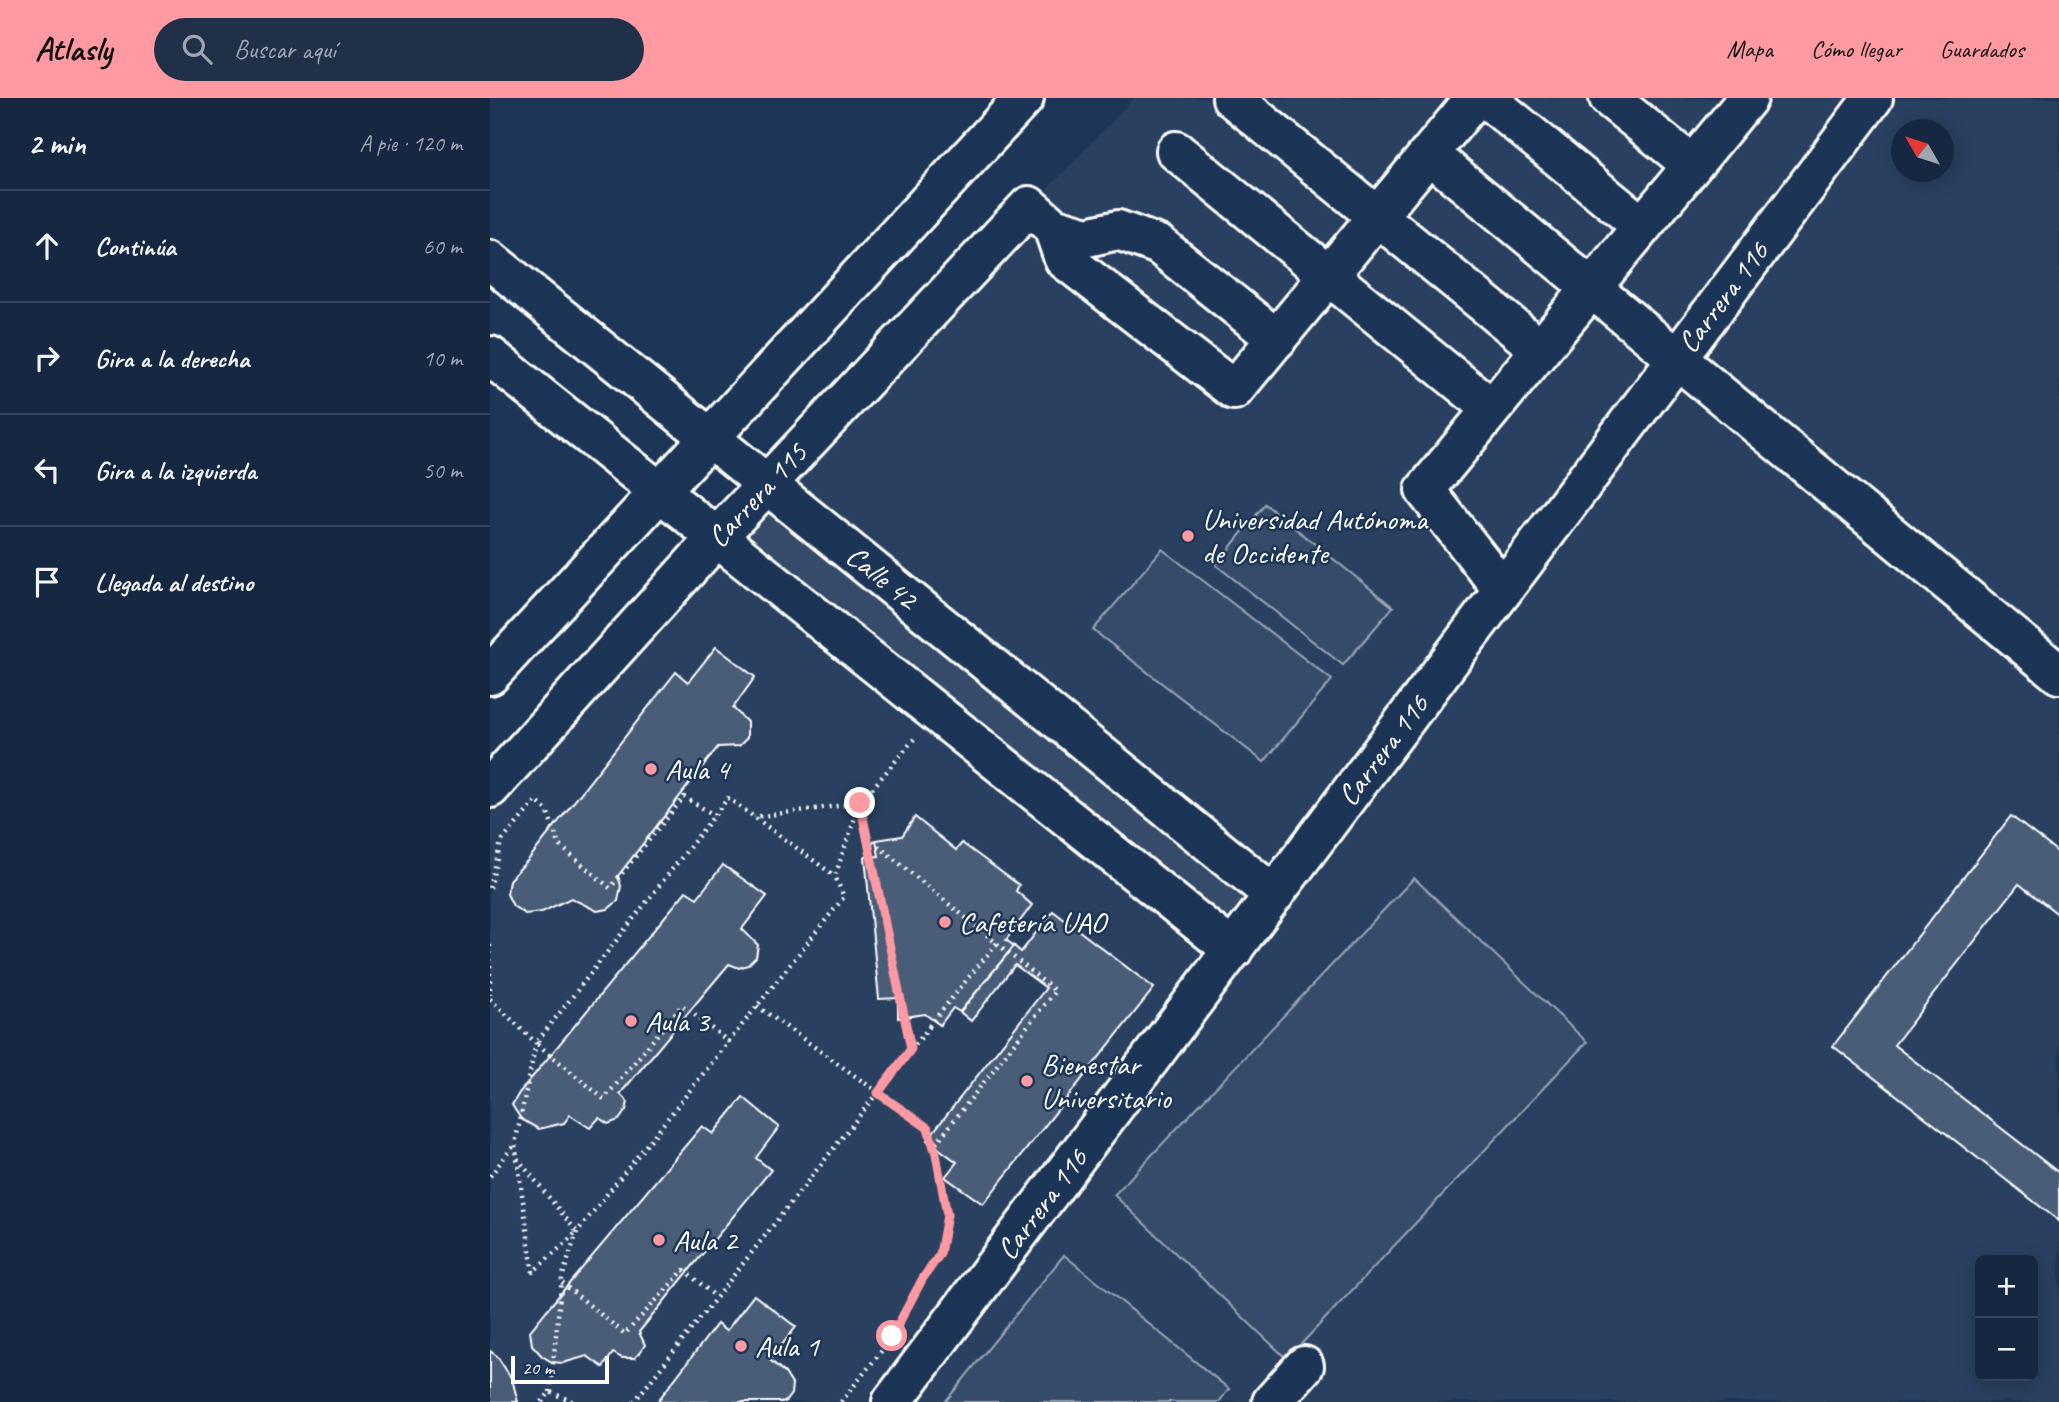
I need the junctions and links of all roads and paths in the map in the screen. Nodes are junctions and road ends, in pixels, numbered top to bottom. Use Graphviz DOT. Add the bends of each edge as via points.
graph roads {
  1 [pos="1024,98"];
  2 [pos="1232,98"];
  3 [pos="1475,98"];
  4 [pos="1486,98"];
  5 [pos="1609,98"];
  6 [pos="1873,98"];
  7 [pos="1741,100"];
  8 [pos="1176,151"];
  9 [pos="1429,154"];
  10 [pos="1692,166"];
  11 [pos="1378,216"];
  12 [pos="1041,217"];
  13 [pos="1642,226"];
  14 [pos="490,260"];
  15 [pos="1329,275"];
  16 [pos="1591,288"];
  17 [pos="1277,338"];
  18 [pos="1540,349"];
  19 [pos="490,356"];
  20 [pos="1676,359"];
  21 [pos="1491,408"];
  22 [pos="709,436"];
  23 [pos="766,483"];
  24 [pos="659,490"];
  25 [pos="718,536"];
  26 [pos="1503,590"];
  27 [pos="2059,674"];
  28 [pos="490,675"];
  29 [pos="916,735"];
  30 [pos="490,788"];
  31 [pos="860,803"];
  32 [pos="715,815"];
  33 [pos="754,817"];
  34 [pos="866,836"];
  35 [pos="835,876"];
  36 [pos="490,888"];
  37 [pos="1274,895"];
  38 [pos="997,943"];
  39 [pos="490,945"];
  40 [pos="1233,950"];
  41 [pos="490,997"];
  42 [pos="757,1006"];
  43 [pos="729,1042"];
  44 [pos="536,1043"];
  45 [pos="911,1049"];
  46 [pos="878,1093"];
  47 [pos="515,1144"];
  48 [pos="934,1146"];
  49 [pos="517,1158"];
  50 [pos="490,1176"];
  51 [pos="577,1232"];
  52 [pos="561,1282"];
  53 [pos="716,1297"];
  54 [pos="1304,1366"];
  55 [pos="551,1392"];
  56 [pos="542,1402"];
  57 [pos="574,1402"];
  58 [pos="634,1402"];
  59 [pos="841,1402"];
  60 [pos="892,1402"];
  61 [pos="1272,1402"];
  1 -- 22 [label="street"];
  2 -- 11 [label="street"];
  3 -- 9 [label="street"];
  4 -- 13 [label="street"];
  5 -- 10 [label="street"];
  6 -- 20 [label="street, Carrera 116"];
  7 -- 10 [label="street"];
  8 -- 15 [label="street"];
  9 -- 11 [label="street"];
  9 -- 16 [label="street"];
  10 -- 13 [label="street"];
  11 -- 15 [label="street"];
  11 -- 18 [label="street"];
  12 -- 17 [label="street" via="1087,237 1118,230 1159,245"];
  12 -- 17 [label="street" via="1064,259 1234,390"];
  12 -- 23 [label="street, Carrera 115"];
  13 -- 16 [label="street"];
  14 -- 22 [label="street, Calle 42"];
  15 -- 17 [label="street"];
  15 -- 21 [label="street"];
  16 -- 18 [label="street"];
  16 -- 20 [label="street"];
  18 -- 21 [label="street"];
  19 -- 24 [label="street"];
  20 -- 26 [label="street, Carrera 116"];
  20 -- 27 [label="street"];
  21 -- 26 [label="street" via="1425,489"];
  22 -- 23 [label="street, Calle 42"];
  22 -- 24 [label="street"];
  23 -- 25 [label="street, Carrera 115"];
  23 -- 37 [label="street, Calle 42"];
  24 -- 25 [label="street"];
  24 -- 28 [label="street"];
  25 -- 30 [label="street, Carrera 115"];
  25 -- 40 [label="street"];
  26 -- 37 [label="street, Carrera 116"];
  29 -- 31 [label="path"];
  31 -- 33 [label="path"];
  31 -- 34 [label="path"];
  31 -- 35 [label="path"];
  32 -- 33 [label="path" via="728,798"];
  32 -- 36 [label="path" via="684,797 610,888 559,845 547,810 537,801 500,842"];
  32 -- 44 [label="path"];
  33 -- 35 [label="path"];
  34 -- 38 [label="path"];
  34 -- 45 [label="path"];
  35 -- 42 [label="path" via="844,897"];
  37 -- 40 [label="street, Carrera 116"];
  38 -- 45 [label="path"];
  38 -- 48 [label="path" via="1055,991"];
  39 -- 41 [label="path"];
  40 -- 60 [label="street, Carrera 116"];
  41 -- 44 [label="path"];
  42 -- 43 [label="path"];
  42 -- 46 [label="path"];
  43 -- 44 [label="path" via="682,1005 604,1099"];
  43 -- 51 [label="path"];
  44 -- 47 [label="path"];
  45 -- 46 [label="path"];
  46 -- 48 [label="path" via="928,1128"];
  46 -- 53 [label="path"];
  47 -- 49 [label="path"];
  47 -- 50 [label="path"];
  48 -- 59 [label="path" via="947,1215 940,1254 890,1341"];
  49 -- 51 [label="path"];
  49 -- 51 [label="path" via="533,1272"];
  51 -- 52 [label="path"];
  52 -- 53 [label="path" via="625,1334 684,1270"];
  52 -- 55 [label="path"];
  53 -- 58 [label="path"];
  54 -- 61 [label="street"];
  55 -- 56 [label="path"];
  55 -- 57 [label="path"];
}
